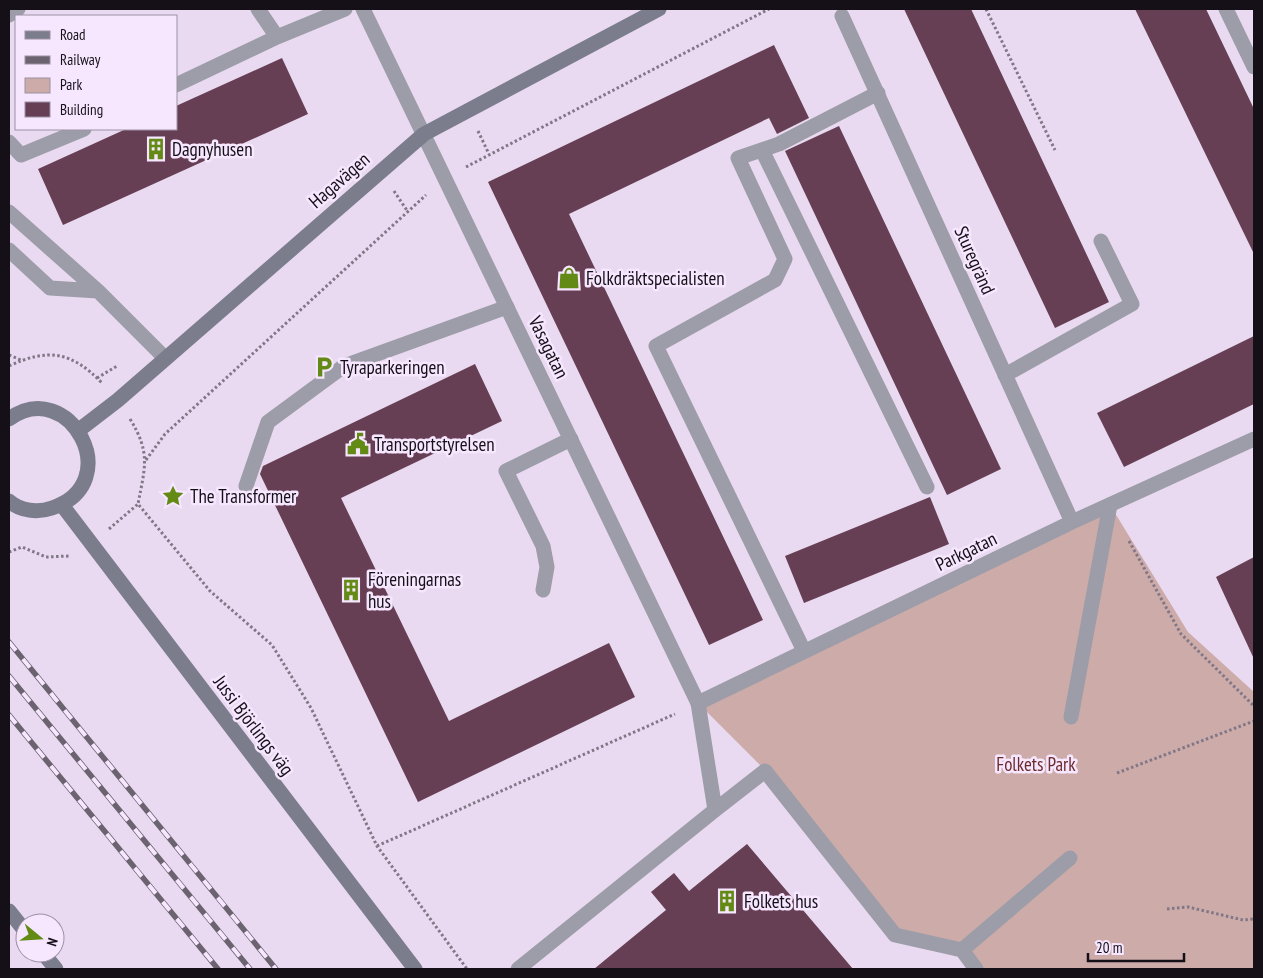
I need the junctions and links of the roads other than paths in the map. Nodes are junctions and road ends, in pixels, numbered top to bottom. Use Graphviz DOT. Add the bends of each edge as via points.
graph roads {
  1 [pos="18,9"];
  2 [pos="258,9"];
  3 [pos="345,9"];
  4 [pos="363,9"];
  5 [pos="659,9"];
  6 [pos="1226,9"];
  7 [pos="9,14"];
  8 [pos="842,16"];
  9 [pos="278,37"];
  10 [pos="1254,67"];
  11 [pos="178,84"];
  12 [pos="878,93"];
  13 [pos="82,130"];
  14 [pos="424,134"];
  15 [pos="9,142"];
  16 [pos="762,150"];
  17 [pos="9,212"];
  18 [pos="1101,241"];
  19 [pos="9,250"];
  20 [pos="98,291"];
  21 [pos="507,306"];
  22 [pos="165,358"];
  23 [pos="1005,375"];
  24 [pos="9,419"];
  25 [pos="79,430"];
  26 [pos="571,439"];
  27 [pos="1254,439"];
  28 [pos="246,486"];
  29 [pos="927,487"];
  30 [pos="9,501"];
  31 [pos="62,505"];
  32 [pos="1110,505"];
  33 [pos="1072,522"];
  34 [pos="543,590"];
  35 [pos="804,651"];
  36 [pos="698,703"];
  37 [pos="1071,717"];
  38 [pos="715,810"];
  39 [pos="1070,858"];
  40 [pos="962,950"];
  41 [pos="415,969"];
  42 [pos="518,969"];
  43 [pos="976,969"];
  1 -- 7 [label="street"];
  2 -- 9 [label="street"];
  3 -- 9 [label="street"];
  4 -- 14 [label="street, Vasagatan"];
  5 -- 14 [label="street, Hagavägen"];
  6 -- 10 [label="street"];
  8 -- 12 [label="street, Sturegränd"];
  9 -- 11 [label="street"];
  12 -- 16 [label="street"];
  12 -- 23 [label="street, Sturegränd"];
  13 -- 15 [label="street" via="21,155"];
  14 -- 21 [label="street, Vasagatan"];
  14 -- 22 [label="street, Hagavägen"];
  16 -- 29 [label="street"];
  16 -- 35 [label="street" via="738,158 785,259 775,280 656,346"];
  17 -- 20 [label="street"];
  18 -- 23 [label="street" via="1132,304"];
  19 -- 20 [label="street" via="50,288"];
  20 -- 22 [label="street"];
  21 -- 26 [label="street, Vasagatan"];
  21 -- 28 [label="street" via="344,366 268,422"];
  22 -- 25 [label="street, Hagavägen"];
  23 -- 33 [label="street, Sturegränd"];
  24 -- 25 [label="street" via="16,413 34,409 50,410"];
  25 -- 31 [label="street" via="87,445 89,462 85,479 76,494"];
  26 -- 34 [label="street" via="506,471 543,546 547,567"];
  26 -- 36 [label="street, Vasagatan"];
  27 -- 32 [label="street, Parkgatan"];
  30 -- 31 [label="street" via="28,510 46,510"];
  31 -- 41 [label="street, Jussi Björlings väg"];
  32 -- 33 [label="street, Parkgatan"];
  32 -- 37 [label="street"];
  33 -- 35 [label="street, Parkgatan"];
  35 -- 36 [label="street, Parkgatan"];
  36 -- 38 [label="street, Vasagatan"];
  38 -- 40 [label="street" via="766,771 895,935"];
  38 -- 42 [label="street"];
  39 -- 40 [label="street"];
  40 -- 43 [label="street"];
}
